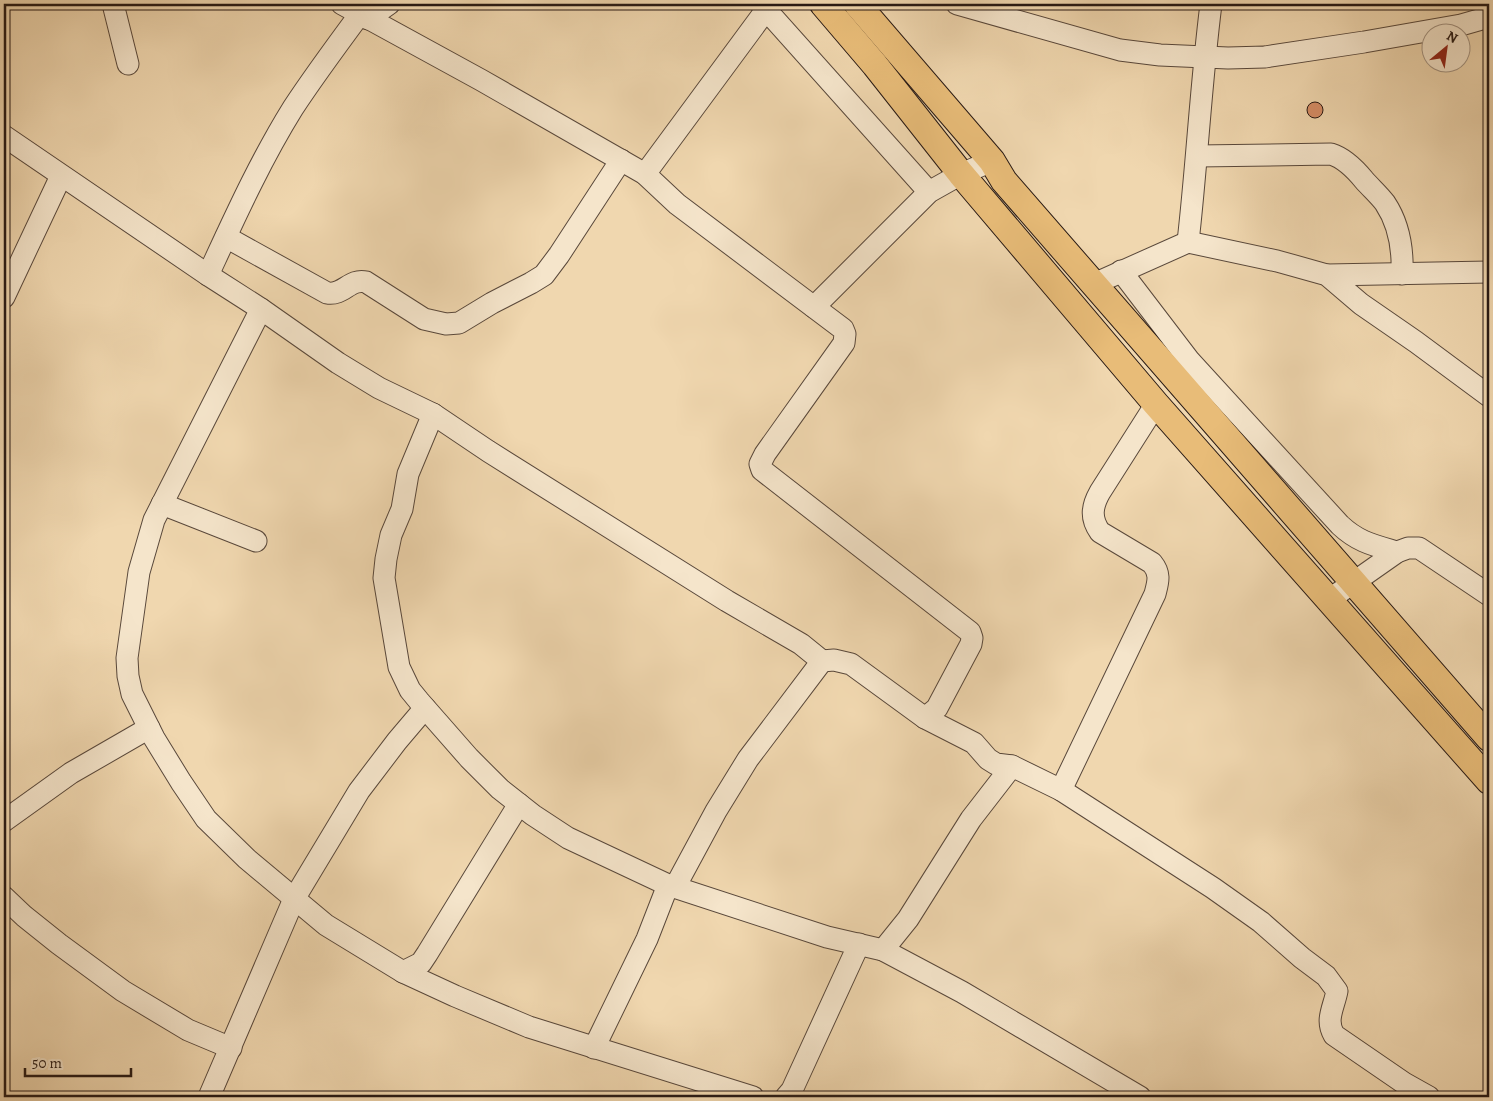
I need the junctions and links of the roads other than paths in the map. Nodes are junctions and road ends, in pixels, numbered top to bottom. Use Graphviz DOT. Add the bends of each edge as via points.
graph roads {
  1 [pos="113,4"];
  2 [pos="342,4"];
  3 [pos="389,4"];
  4 [pos="823,4"];
  5 [pos="856,4"];
  6 [pos="957,4"];
  7 [pos="1211,4"];
  8 [pos="764,7"];
  9 [pos="364,16"];
  10 [pos="1489,16"];
  11 [pos="1204,57"];
  12 [pos="128,64"];
  13 [pos="4,136"];
  14 [pos="1198,156"];
  15 [pos="621,160"];
  16 [pos="992,161"];
  17 [pos="645,174"];
  18 [pos="961,174"];
  19 [pos="61,176"];
  20 [pos="929,192"];
  21 [pos="226,237"];
  22 [pos="1188,242"];
  23 [pos="1122,271"];
  24 [pos="1489,272"];
  25 [pos="1327,274"];
  26 [pos="1402,274"];
  27 [pos="208,276"];
  28 [pos="1094,284"];
  29 [pos="4,297"];
  30 [pos="814,307"];
  31 [pos="261,309"];
  32 [pos="1489,396"];
  33 [pos="1156,404"];
  34 [pos="433,414"];
  35 [pos="162,504"];
  36 [pos="256,540"];
  37 [pos="1397,552"];
  38 [pos="1354,583"];
  39 [pos="1489,595"];
  40 [pos="1330,599"];
  41 [pos="822,661"];
  42 [pos="425,708"];
  43 [pos="925,718"];
  44 [pos="149,728"];
  45 [pos="1489,738"];
  46 [pos="1012,766"];
  47 [pos="1489,781"];
  48 [pos="1061,790"];
  49 [pos="519,804"];
  50 [pos="4,820"];
  51 [pos="672,886"];
  52 [pos="4,897"];
  53 [pos="294,899"];
  54 [pos="859,944"];
  55 [pos="883,950"];
  56 [pos="403,972"];
  57 [pos="231,1048"];
  58 [pos="594,1048"];
  59 [pos="209,1097"];
  60 [pos="753,1097"];
  61 [pos="786,1097"];
  62 [pos="1140,1097"];
  63 [pos="1429,1097"];
  1 -- 12 [label="street"];
  2 -- 9 [label="street"];
  3 -- 9 [label="street"];
  4 -- 18 [label="main road"];
  5 -- 16 [label="main road"];
  6 -- 11 [label="street" via="1120,50"];
  7 -- 11 [label="street"];
  8 -- 17 [label="street"];
  8 -- 20 [label="street"];
  9 -- 15 [label="street"];
  9 -- 21 [label="street" via="311,80 292,110 258,169"];
  10 -- 11 [label="street" via="1461,26 1265,57"];
  11 -- 14 [label="street"];
  13 -- 19 [label="street"];
  14 -- 22 [label="street"];
  14 -- 26 [label="street" via="1331,154 1340,157 1358,172 1385,204 1397,228 1403,252"];
  15 -- 17 [label="street"];
  15 -- 21 [label="street" via="544,275 459,323 424,319 360,280 341,292 327,293"];
  16 -- 18 [label="street"];
  16 -- 28 [label="main road" via="1004,181"];
  17 -- 30 [label="street" via="676,204"];
  18 -- 20 [label="street"];
  18 -- 33 [label="main road"];
  19 -- 27 [label="street"];
  19 -- 29 [label="street"];
  20 -- 30 [label="street"];
  21 -- 27 [label="street"];
  22 -- 23 [label="street"];
  22 -- 25 [label="street"];
  23 -- 28 [label="street"];
  23 -- 37 [label="street" via="1189,360 1340,525 1367,544"];
  24 -- 26 [label="street"];
  25 -- 26 [label="street"];
  25 -- 32 [label="street" via="1361,304"];
  27 -- 31 [label="street"];
  28 -- 38 [label="main road"];
  30 -- 43 [label="street" via="843,329 844,343 760,464 762,470 970,632 972,638 967,652 937,708"];
  31 -- 34 [label="street" via="338,363 379,388"];
  31 -- 35 [label="street"];
  33 -- 40 [label="main road"];
  33 -- 48 [label="street" via="1095,500 1092,514 1100,532 1152,564 1159,579 1155,594"];
  34 -- 41 [label="street" via="727,601 801,644"];
  34 -- 42 [label="street" via="408,474 402,509 391,535 384,578 399,667 410,690"];
  35 -- 36 [label="street"];
  35 -- 44 [label="street" via="139,572 127,658 132,694"];
  37 -- 38 [label="street"];
  37 -- 39 [label="street" via="1419,548"];
  38 -- 40 [label="street"];
  38 -- 45 [label="main road"];
  40 -- 47 [label="main road"];
  41 -- 43 [label="street" via="851,664"];
  41 -- 51 [label="street" via="748,759"];
  42 -- 49 [label="street" via="500,789"];
  42 -- 53 [label="street" via="358,791"];
  43 -- 46 [label="street" via="974,743 996,764"];
  44 -- 50 [label="street" via="71,773"];
  44 -- 53 [label="street" via="206,819 246,859"];
  46 -- 48 [label="street"];
  46 -- 55 [label="street" via="972,819 908,919"];
  48 -- 63 [label="street" via="1273,930 1326,976 1337,991 1329,1021 1334,1035 1404,1084"];
  49 -- 51 [label="street" via="568,838"];
  49 -- 56 [label="street" via="421,963"];
  51 -- 54 [label="street" via="827,937"];
  51 -- 58 [label="street"];
  52 -- 57 [label="street" via="123,992 188,1030"];
  53 -- 56 [label="street" via="326,925"];
  53 -- 57 [label="street"];
  54 -- 55 [label="street"];
  54 -- 61 [label="street"];
  55 -- 62 [label="street" via="962,992"];
  56 -- 58 [label="street" via="529,1027"];
  57 -- 59 [label="street"];
  58 -- 60 [label="street"];
}
